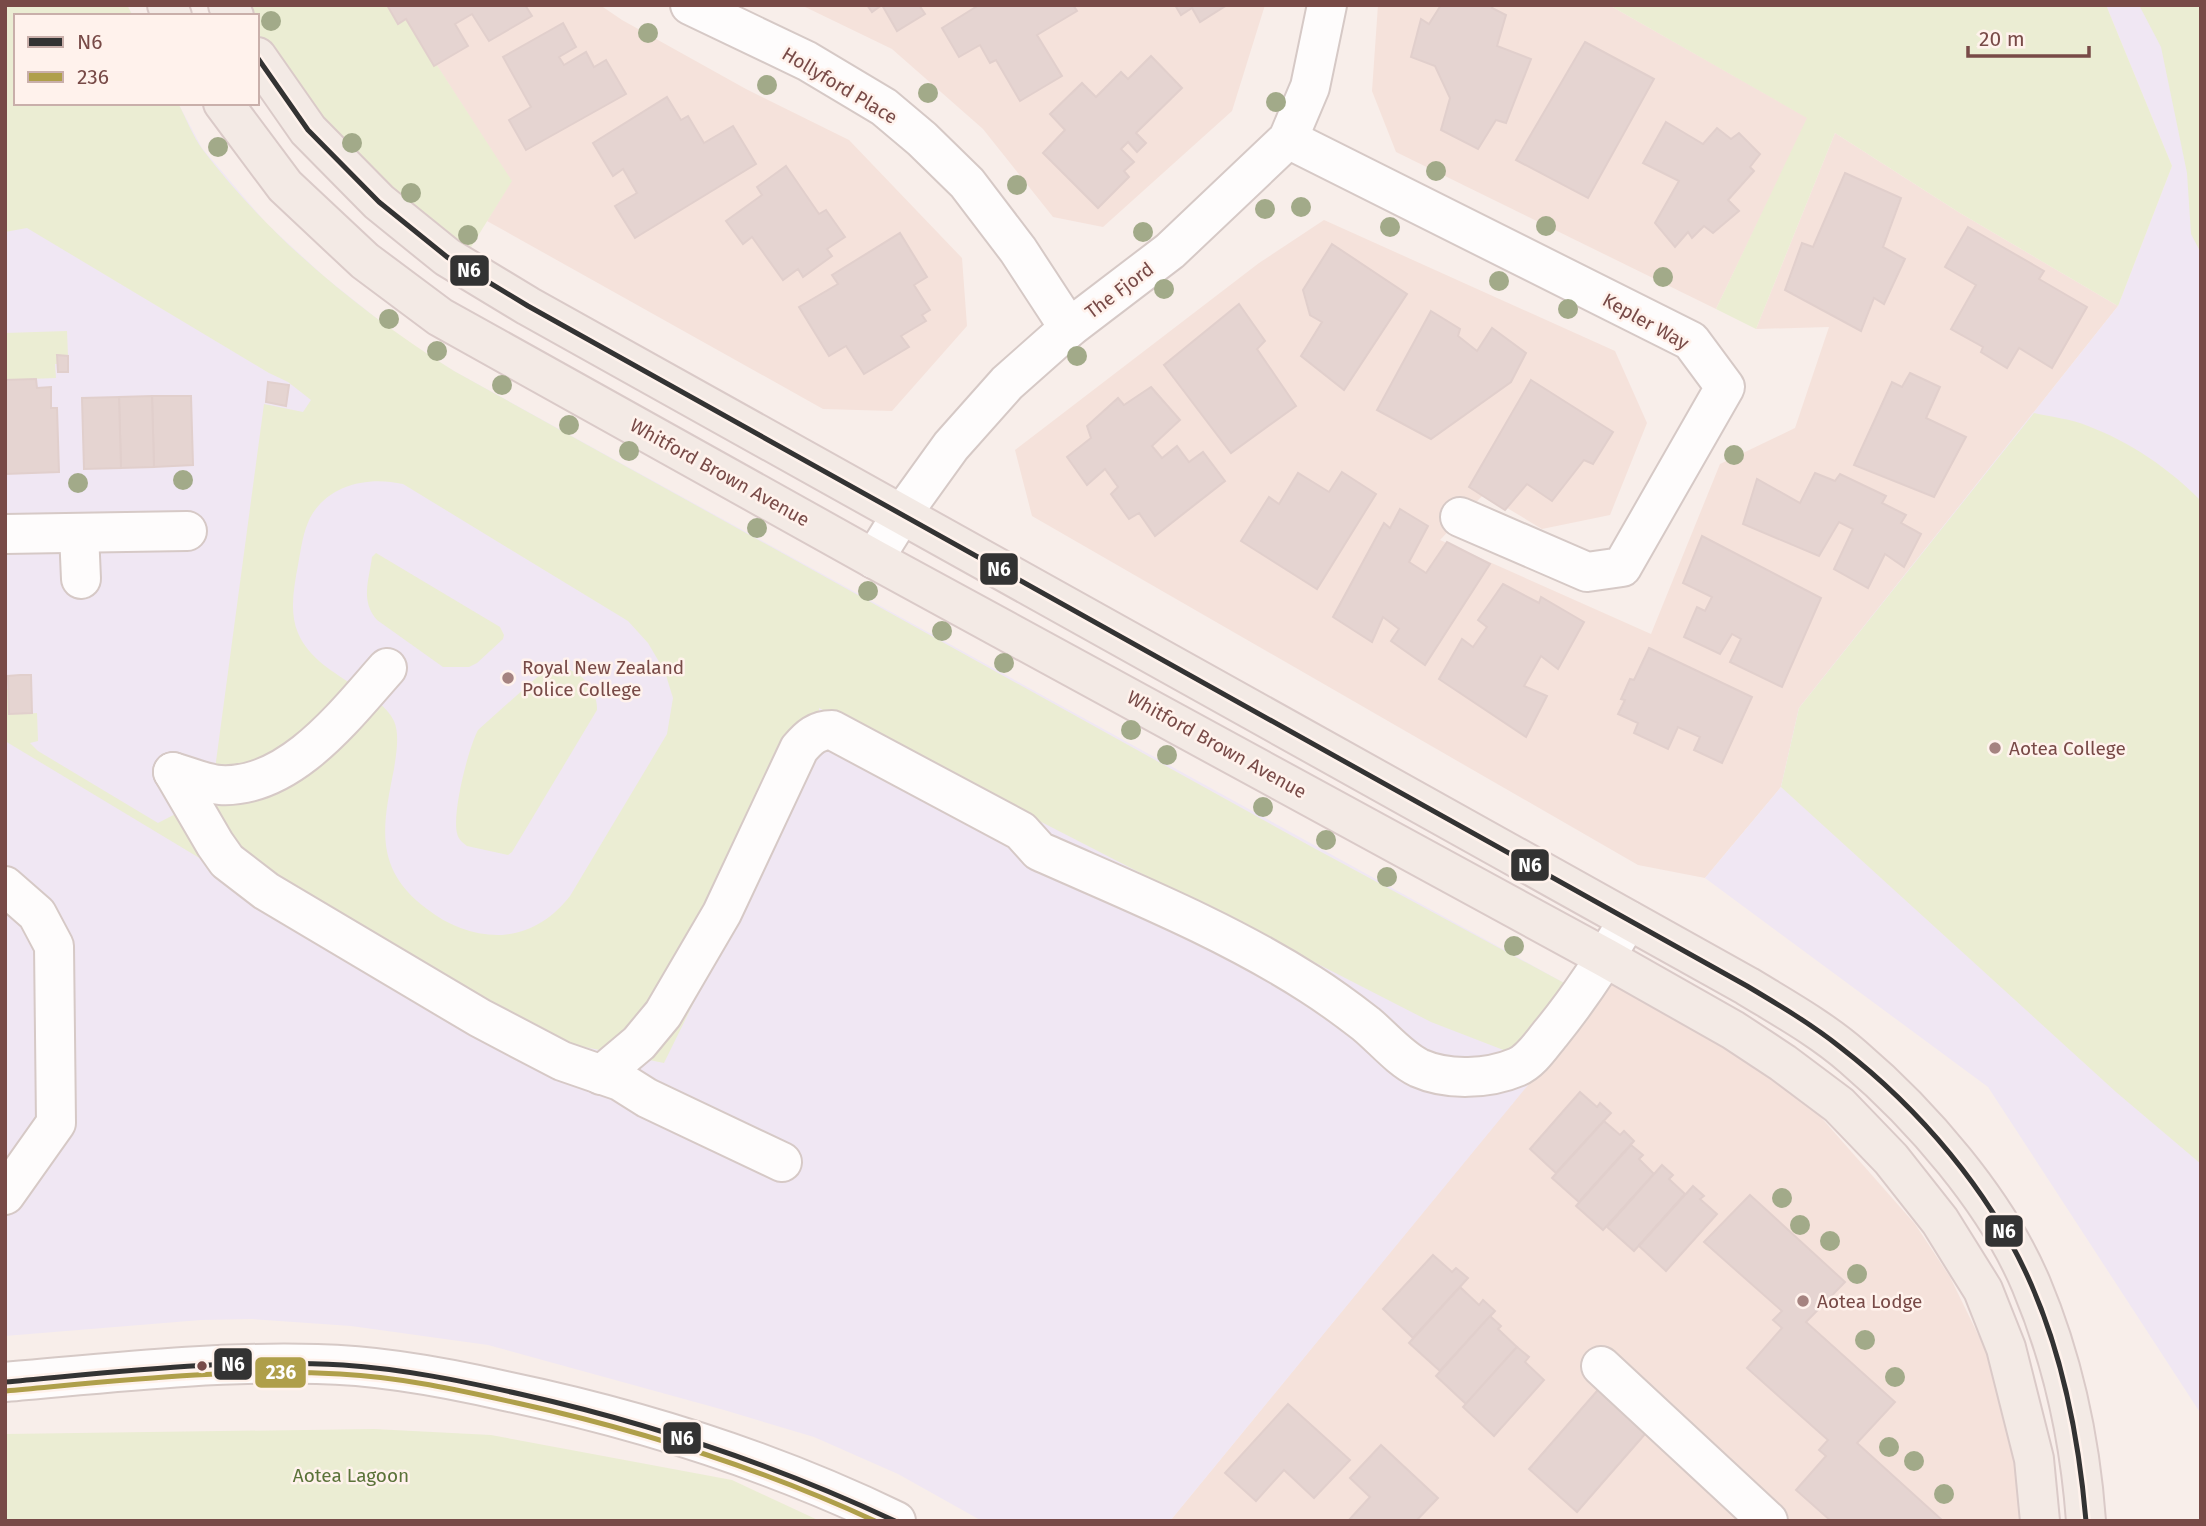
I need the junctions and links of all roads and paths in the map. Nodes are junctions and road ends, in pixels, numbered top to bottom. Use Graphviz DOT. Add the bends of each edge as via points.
graph roads {
  1 [pos="690,5"];
  2 [pos="1327,5"];
  3 [pos="259,61"];
  4 [pos="224,105"];
  5 [pos="1288,139"];
  6 [pos="1069,328"];
  7 [pos="902,514"];
  8 [pos="1460,517"];
  9 [pos="187,531"];
  10 [pos="79,533"];
  11 [pos="5,534"];
  12 [pos="874,559"];
  13 [pos="81,579"];
  14 [pos="387,668"];
  15 [pos="992,841"];
  16 [pos="1039,851"];
  17 [pos="5,886"];
  18 [pos="1628,920"];
  19 [pos="1606,958"];
  20 [pos="601,1075"];
  21 [pos="782,1162"];
  22 [pos="5,1195"];
  23 [pos="1601,1366"];
  24 [pos="5,1382"];
  25 [pos="896,1521"];
  26 [pos="1768,1521"];
  27 [pos="2040,1521"];
  28 [pos="2086,1521"];
  1 -- 6 [label="street, Hollyford Place" via="807,61 884,107 967,183"];
  2 -- 5 [label="street, The Fjord" via="1310,87"];
  3 -- 7 [label="main road" via="309,130 345,170 447,257"];
  4 -- 12 [label="main road, Whitford Brown Avenue" via="285,186 365,261 440,317"];
  5 -- 6 [label="street, The Fjord" via="1170,251"];
  5 -- 8 [label="street, Kepler Way" via="1691,341 1725,387 1622,567 1587,572"];
  6 -- 7 [label="street, The Fjord" via="1007,383 951,446"];
  7 -- 12 [label="street, The Fjord"];
  7 -- 18 [label="main road"];
  9 -- 10 [label="street"];
  10 -- 11 [label="street"];
  10 -- 13 [label="street"];
  12 -- 19 [label="main road, Whitford Brown Avenue"];
  14 -- 20 [label="street" via="323,738 270,774 220,785 173,772 227,861 266,891 480,1018"];
  15 -- 16 [label="street"];
  16 -- 19 [label="street" via="1247,946 1365,1023 1418,1068 1434,1073 1499,1074 1521,1065 1583,995"];
  16 -- 20 [label="street" via="1021,831 832,730 822,730 799,749 722,913 663,1014 639,1043"];
  17 -- 22 [label="street" via="37,914 54,946 56,1110 56,1123"];
  18 -- 19 [label="street"];
  18 -- 28 [label="main road" via="1747,986 1852,1056 1925,1125 1971,1184 2031,1282 2050,1333 2073,1414"];
  19 -- 27 [label="main road, Whitford Brown Avenue" via="1732,1030 1839,1105 1891,1159 1940,1221 1983,1290 2006,1348 2034,1459"];
  20 -- 21 [label="street"];
  23 -- 26 [label="street"];
  24 -- 25 [label="street" via="204,1364 319,1364 434,1376 620,1418 767,1466"];
}
